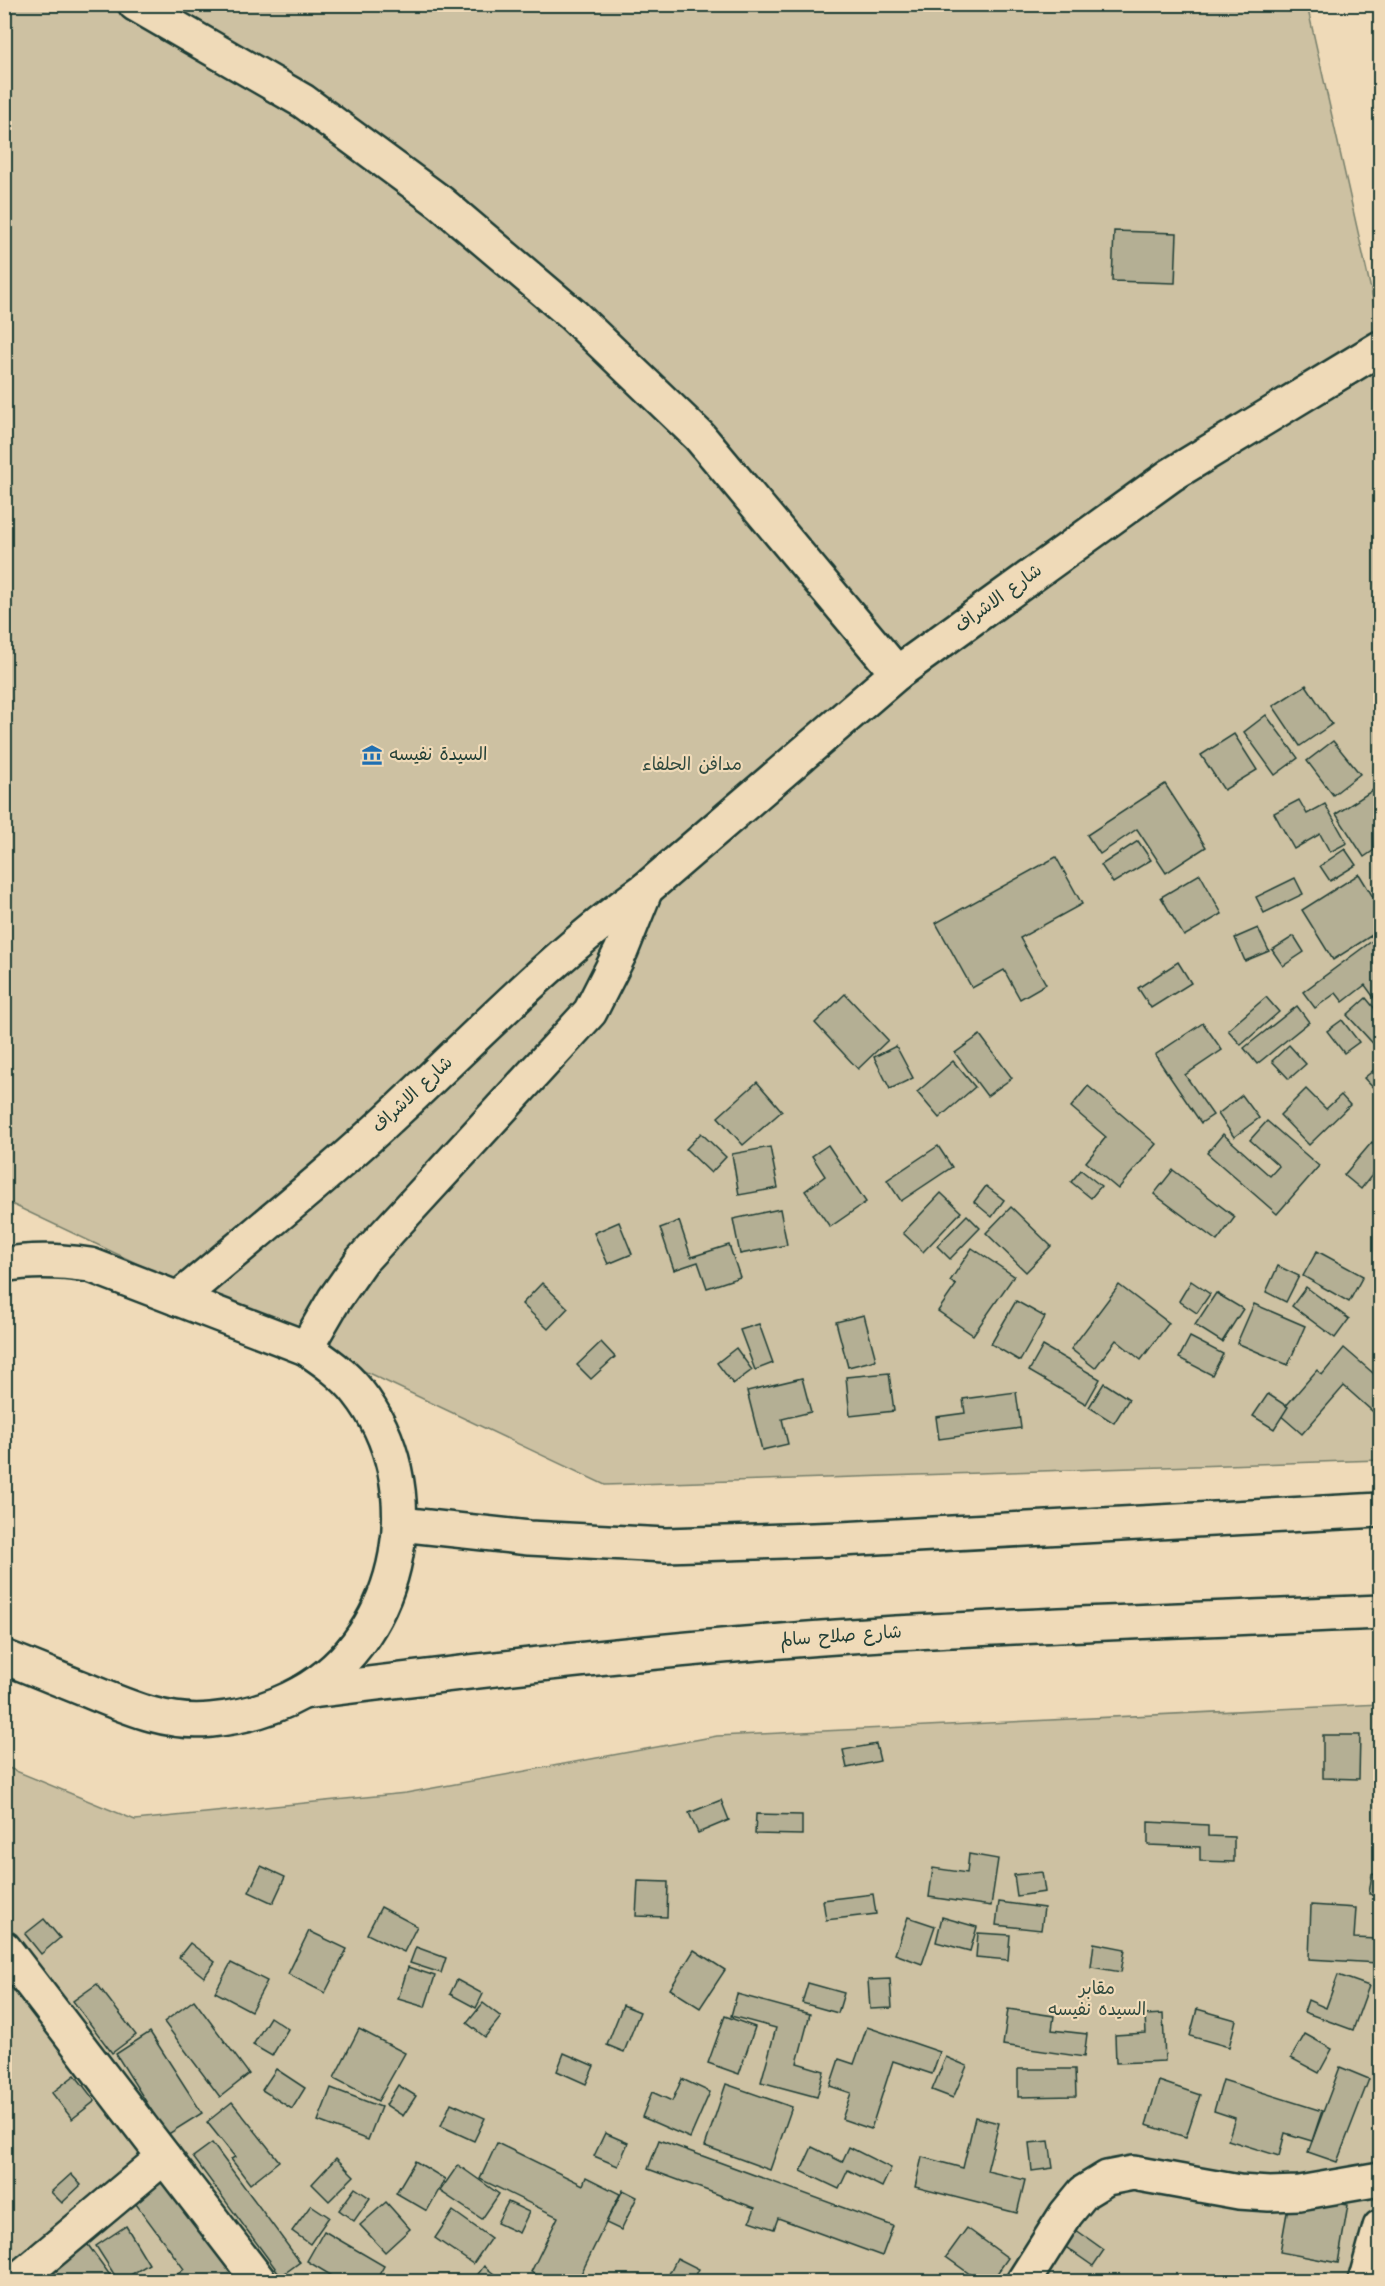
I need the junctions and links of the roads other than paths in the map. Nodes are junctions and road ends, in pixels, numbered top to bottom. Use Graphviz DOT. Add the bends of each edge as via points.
graph roads {
  1 [pos="135,4"];
  2 [pos="1380,348"];
  3 [pos="897,673"];
  4 [pos="646,889"];
  5 [pos="4,1265"];
  6 [pos="177,1299"];
  7 [pos="306,1348"];
  8 [pos="1380,1510"];
  9 [pos="400,1524"];
  10 [pos="1380,1612"];
  11 [pos="4,1657"];
  12 [pos="303,1692"];
  13 [pos="4,1948"];
  14 [pos="164,2157"];
  15 [pos="1380,2179"];
  16 [pos="1380,2227"];
  17 [pos="15,2282"];
  18 [pos="260,2282"];
  19 [pos="1023,2282"];
  20 [pos="1365,2282"];
  1 -- 3 [label="street" via="303,101 440,202 573,315 699,436"];
  2 -- 3 [label="street, شارع الاشراف" via="1171,475"];
  3 -- 4 [label="street, شارع الاشراف"];
  4 -- 6 [label="street, شارع الاشراف" via="576,943 396,1112"];
  4 -- 7 [label="street, شارع الاشراف" via="590,1012 362,1260"];
  5 -- 6 [label="street" via="55,1260 90,1265"];
  6 -- 7 [label="street"];
  7 -- 9 [label="street" via="335,1368 358,1392 379,1424 399,1490"];
  8 -- 9 [label="street" via="666,1545 529,1538"];
  9 -- 12 [label="street" via="387,1592 372,1621 330,1672"];
  10 -- 12 [label="street, شارع صلاح سالم" via="894,1633 757,1643 495,1668"];
  11 -- 12 [label="street" via="143,1713 176,1720 241,1716"];
  13 -- 14 [label="street"];
  14 -- 17 [label="street"];
  14 -- 18 [label="street"];
  15 -- 19 [label="street" via="1299,2193 1269,2194 1133,2173 1107,2178 1083,2192"];
  16 -- 20 [label="street"];
}
